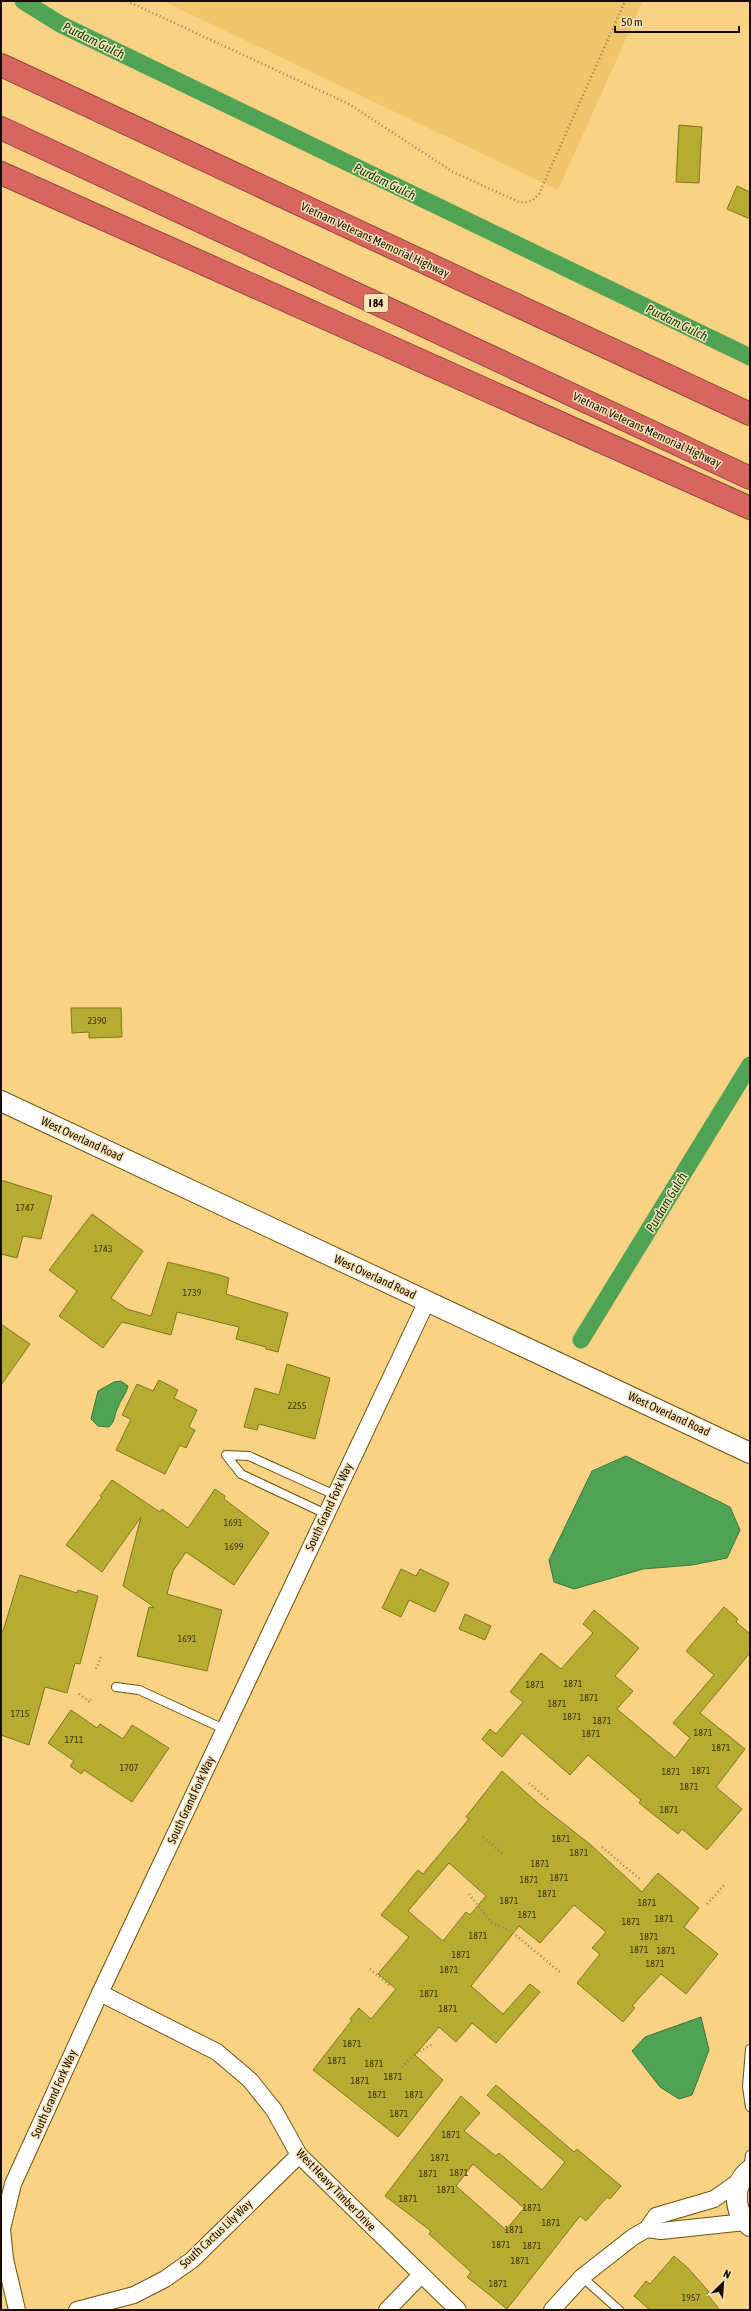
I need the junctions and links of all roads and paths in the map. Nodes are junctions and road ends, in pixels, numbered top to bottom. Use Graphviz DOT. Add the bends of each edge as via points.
graph roads {
  1 [pos="127,1"];
  2 [pos="625,1"];
  3 [pos="5,65"];
  4 [pos="1,128"];
  5 [pos="1,172"];
  6 [pos="750,414"];
  7 [pos="750,478"];
  8 [pos="750,508"];
  9 [pos="1,1101"];
  10 [pos="427,1301"];
  11 [pos="750,1453"];
  12 [pos="335,1495"];
  13 [pos="326,1514"];
  14 [pos="102,1654"];
  15 [pos="96,1669"];
  16 [pos="116,1687"];
  17 [pos="79,1694"];
  18 [pos="92,1699"];
  19 [pos="224,1729"];
  20 [pos="529,1783"];
  21 [pos="548,1800"];
  22 [pos="484,1836"];
  23 [pos="602,1847"];
  24 [pos="503,1854"];
  25 [pos="641,1880"];
  26 [pos="725,1884"];
  27 [pos="469,1894"];
  28 [pos="707,1904"];
  29 [pos="370,1969"];
  30 [pos="561,1973"];
  31 [pos="390,1986"];
  32 [pos="100,1993"];
  33 [pos="431,2045"];
  34 [pos="750,2049"];
  35 [pos="402,2067"];
  36 [pos="750,2107"];
  37 [pos="298,2156"];
  38 [pos="747,2169"];
  39 [pos="747,2224"];
  40 [pos="648,2229"];
  41 [pos="421,2275"];
  42 [pos="582,2277"];
  43 [pos="17,2310"];
  44 [pos="77,2310"];
  45 [pos="387,2310"];
  46 [pos="458,2310"];
  47 [pos="552,2310"];
  48 [pos="619,2310"];
  1 -- 2 [label="path" via="349,104 453,172 525,203 535,199 539,194"];
  3 -- 6 [label="highway, Vietnam Veterans Memorial Highway"];
  4 -- 7 [label="highway, Vietnam Veterans Memorial Highway / I 84"];
  5 -- 8 [label="highway"];
  9 -- 10 [label="street, West Overland Road"];
  10 -- 11 [label="street, West Overland Road"];
  10 -- 12 [label="street, South Grand Fork Way"];
  12 -- 13 [label="street, South Grand Fork Way"];
  12 -- 13 [label="lane" via="249,1456 226,1455 241,1474"];
  13 -- 19 [label="street, South Grand Fork Way"];
  14 -- 15 [label="path"];
  16 -- 19 [label="lane" via="139,1690"];
  17 -- 18 [label="path" via="90,1702"];
  19 -- 32 [label="street, South Grand Fork Way"];
  20 -- 21 [label="path"];
  22 -- 24 [label="path"];
  23 -- 25 [label="path"];
  26 -- 28 [label="path"];
  27 -- 30 [label="path" via="491,1922 512,1932"];
  29 -- 31 [label="path"];
  32 -- 37 [label="street, West Heavy Timber Drive" via="217,2052 250,2080 274,2110"];
  32 -- 43 [label="street, South Grand Fork Way" via="14,2184 2,2229 5,2259"];
  33 -- 35 [label="path" via="413,2055"];
  34 -- 36 [label="lane"];
  37 -- 41 [label="street, West Heavy Timber Drive"];
  37 -- 44 [label="street, South Cactus Lily Way" via="192,2260 165,2279 134,2295"];
  38 -- 39 [label="street" via="737,2202"];
  38 -- 40 [label="street" via="714,2199 656,2216"];
  39 -- 40 [label="street" via="661,2231"];
  40 -- 42 [label="street" via="626,2242"];
  41 -- 45 [label="street"];
  41 -- 46 [label="street, West Heavy Timber Drive"];
  42 -- 47 [label="street"];
  42 -- 48 [label="lane"];
}
